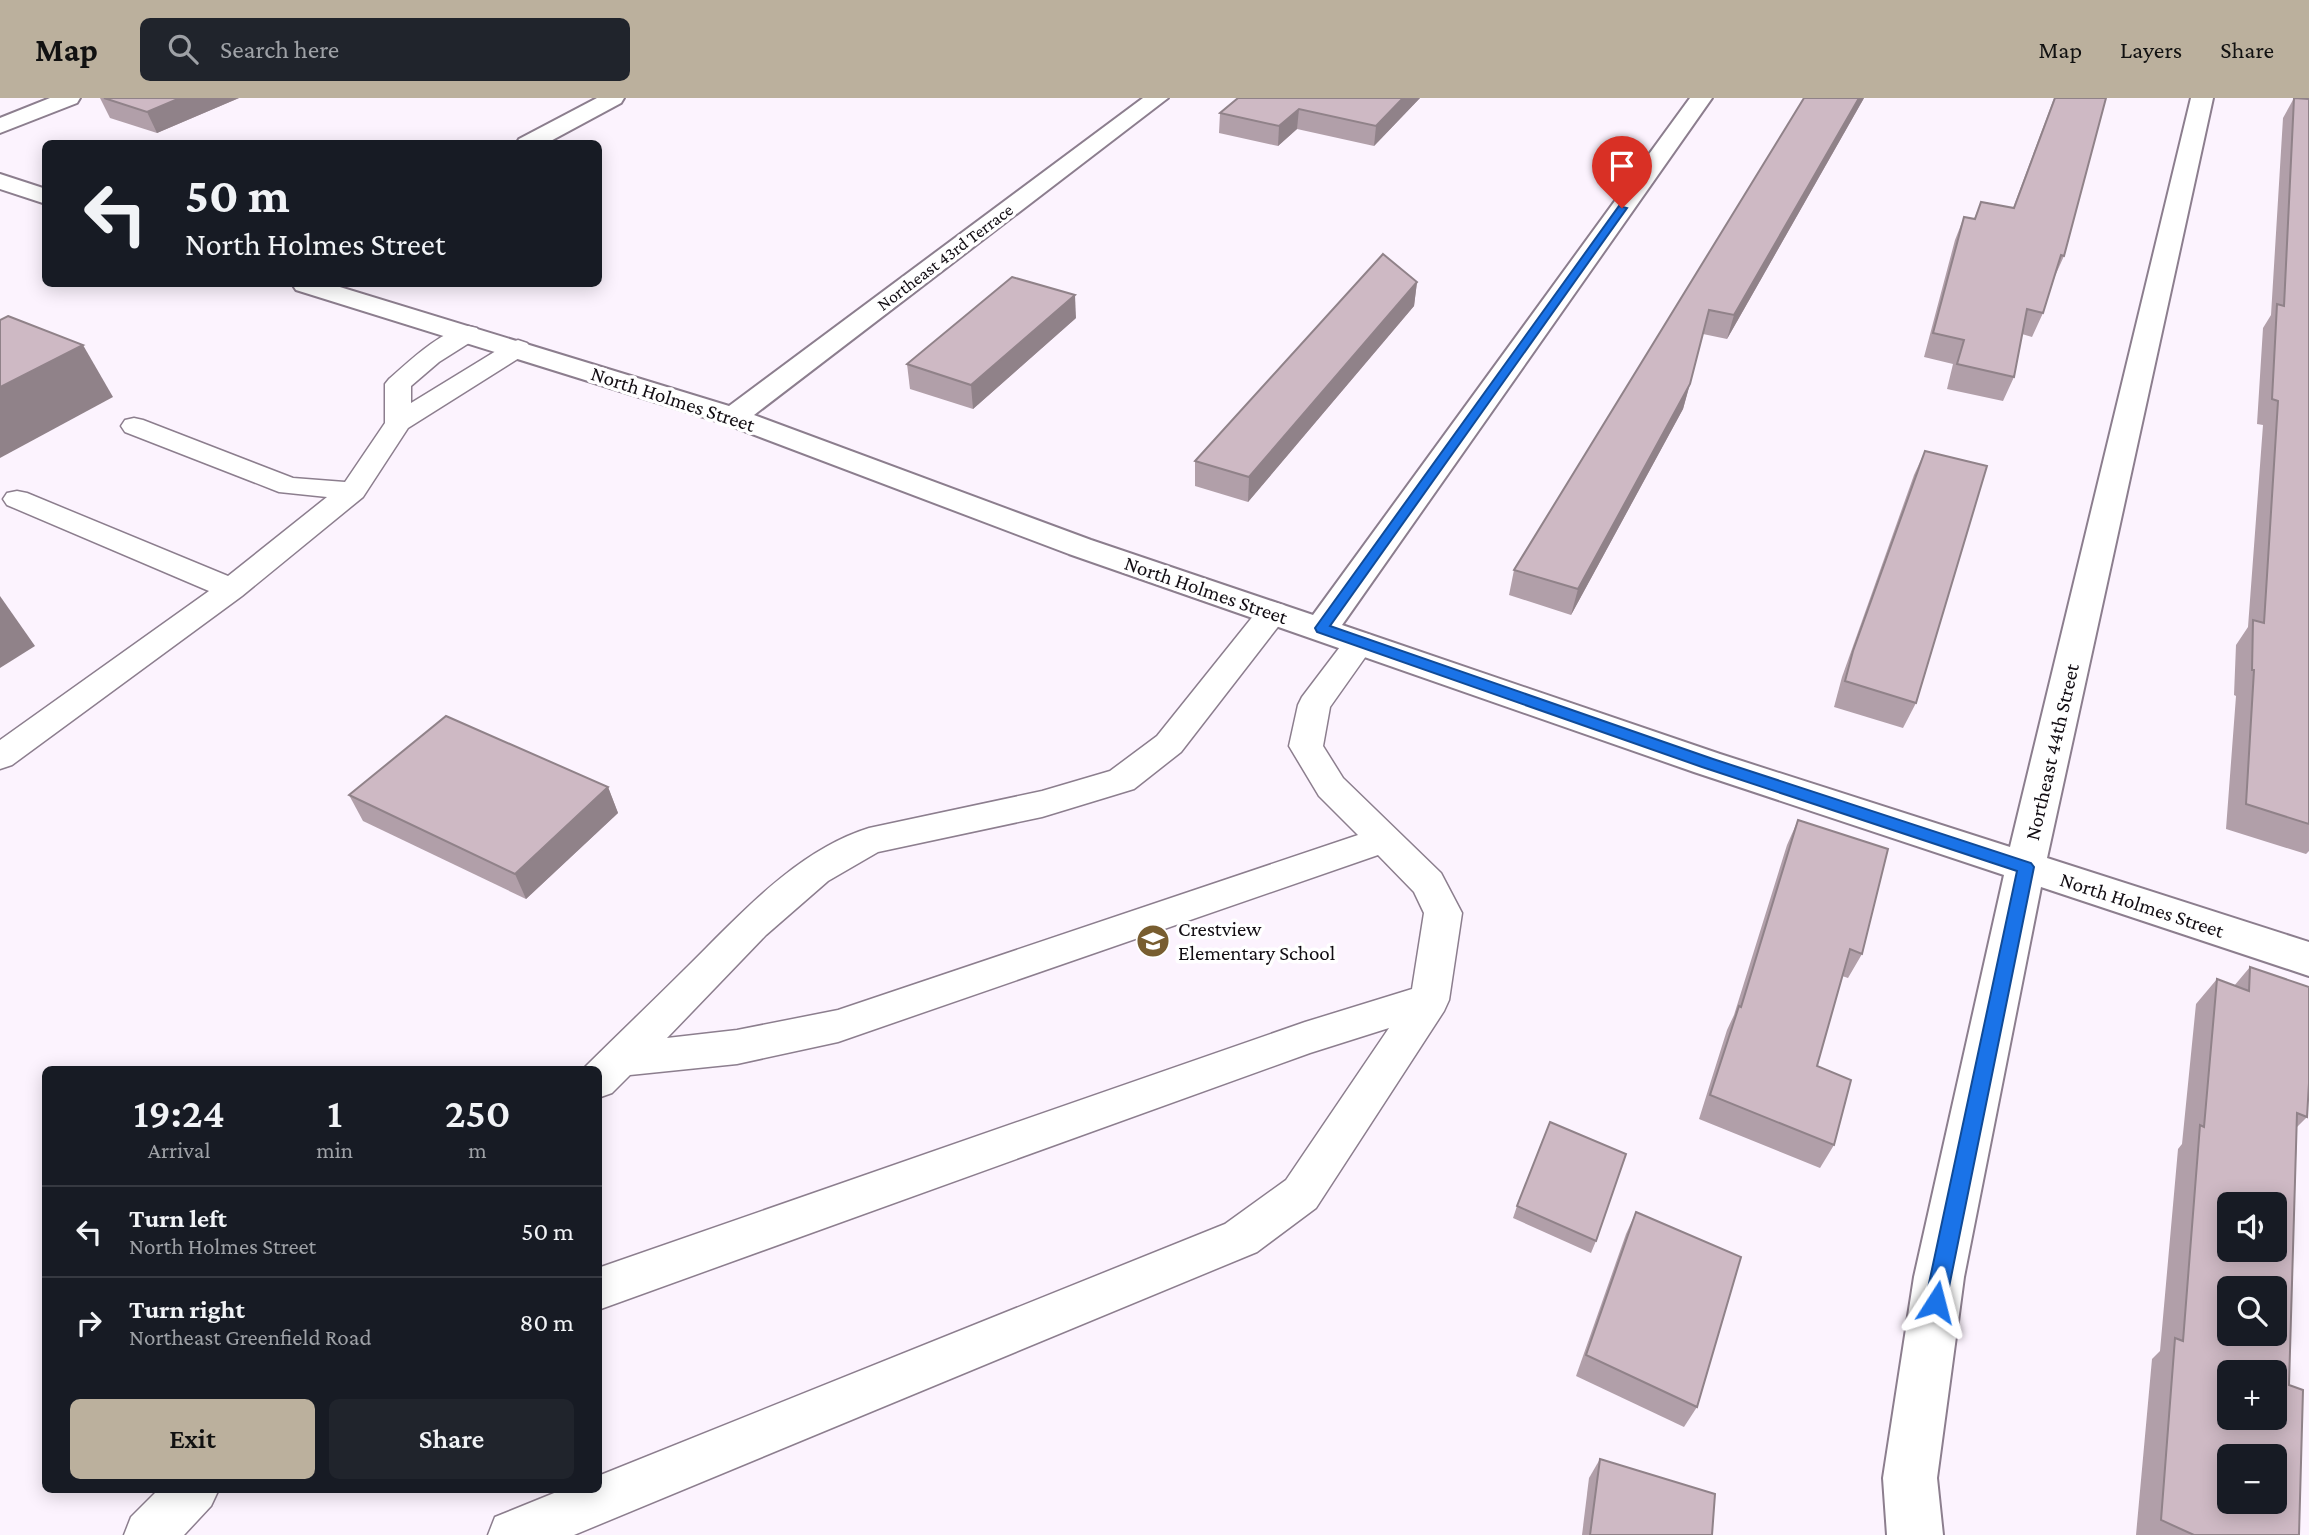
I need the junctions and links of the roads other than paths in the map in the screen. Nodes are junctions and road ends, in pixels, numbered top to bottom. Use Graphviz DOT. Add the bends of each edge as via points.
graph roads {
  1 [pos="69,98"];
  2 [pos="613,98"];
  3 [pos="1157,98"];
  4 [pos="1701,98"];
  5 [pos="2202,98"];
  6 [pos="0,126"];
  7 [pos="534,140"];
  8 [pos="0,181"];
  9 [pos="42,196"];
  10 [pos="314,287"];
  11 [pos="468,333"];
  12 [pos="518,348"];
  13 [pos="733,417"];
  14 [pos="398,423"];
  15 [pos="134,426"];
  16 [pos="353,491"];
  17 [pos="18,499"];
  18 [pos="231,589"];
  19 [pos="1273,612"];
  20 [pos="1322,628"];
  21 [pos="1360,642"];
  22 [pos="0,757"];
  23 [pos="1385,839"];
  24 [pos="2025,867"];
  25 [pos="2309,959"];
  26 [pos="1430,1000"];
  27 [pos="610,1070"];
  28 [pos="602,1288"];
  29 [pos="190,1493"];
  30 [pos="149,1535"];
  31 [pos="513,1535"];
  32 [pos="1914,1535"];
  1 -- 6 [label="street"];
  2 -- 7 [label="street"];
  3 -- 13 [label="street, Northeast 43rd Terrace"];
  4 -- 20 [label="street"];
  5 -- 24 [label="street, Northeast 44th Street"];
  8 -- 9 [label="street"];
  10 -- 11 [label="street, North Holmes Street"];
  11 -- 12 [label="street, North Holmes Street"];
  11 -- 14 [label="lane" via="398,384"];
  12 -- 13 [label="street, North Holmes Street"];
  12 -- 14 [label="lane"];
  13 -- 19 [label="street, North Holmes Street" via="1080,547"];
  14 -- 16 [label="lane"];
  15 -- 16 [label="lane" via="289,486"];
  16 -- 18 [label="lane"];
  17 -- 18 [label="lane"];
  18 -- 22 [label="lane"];
  19 -- 20 [label="street, North Holmes Street"];
  19 -- 27 [label="lane" via="1169,744 1122,780 1042,804 869,841 815,871 754,925"];
  20 -- 21 [label="street, North Holmes Street"];
  21 -- 23 [label="lane" via="1314,705 1306,746 1331,787"];
  21 -- 24 [label="street, North Holmes Street"];
  23 -- 26 [label="lane" via="1428,883 1443,913"];
  23 -- 27 [label="lane" via="838,1026"];
  24 -- 25 [label="street, North Holmes Street"];
  24 -- 32 [label="street, Northeast 44th Street" via="1939,1277 1910,1478"];
  26 -- 28 [label="lane" via="1305,1038"];
  26 -- 31 [label="lane" via="1301,1194 1241,1238"];
  29 -- 30 [label="lane"];
}
